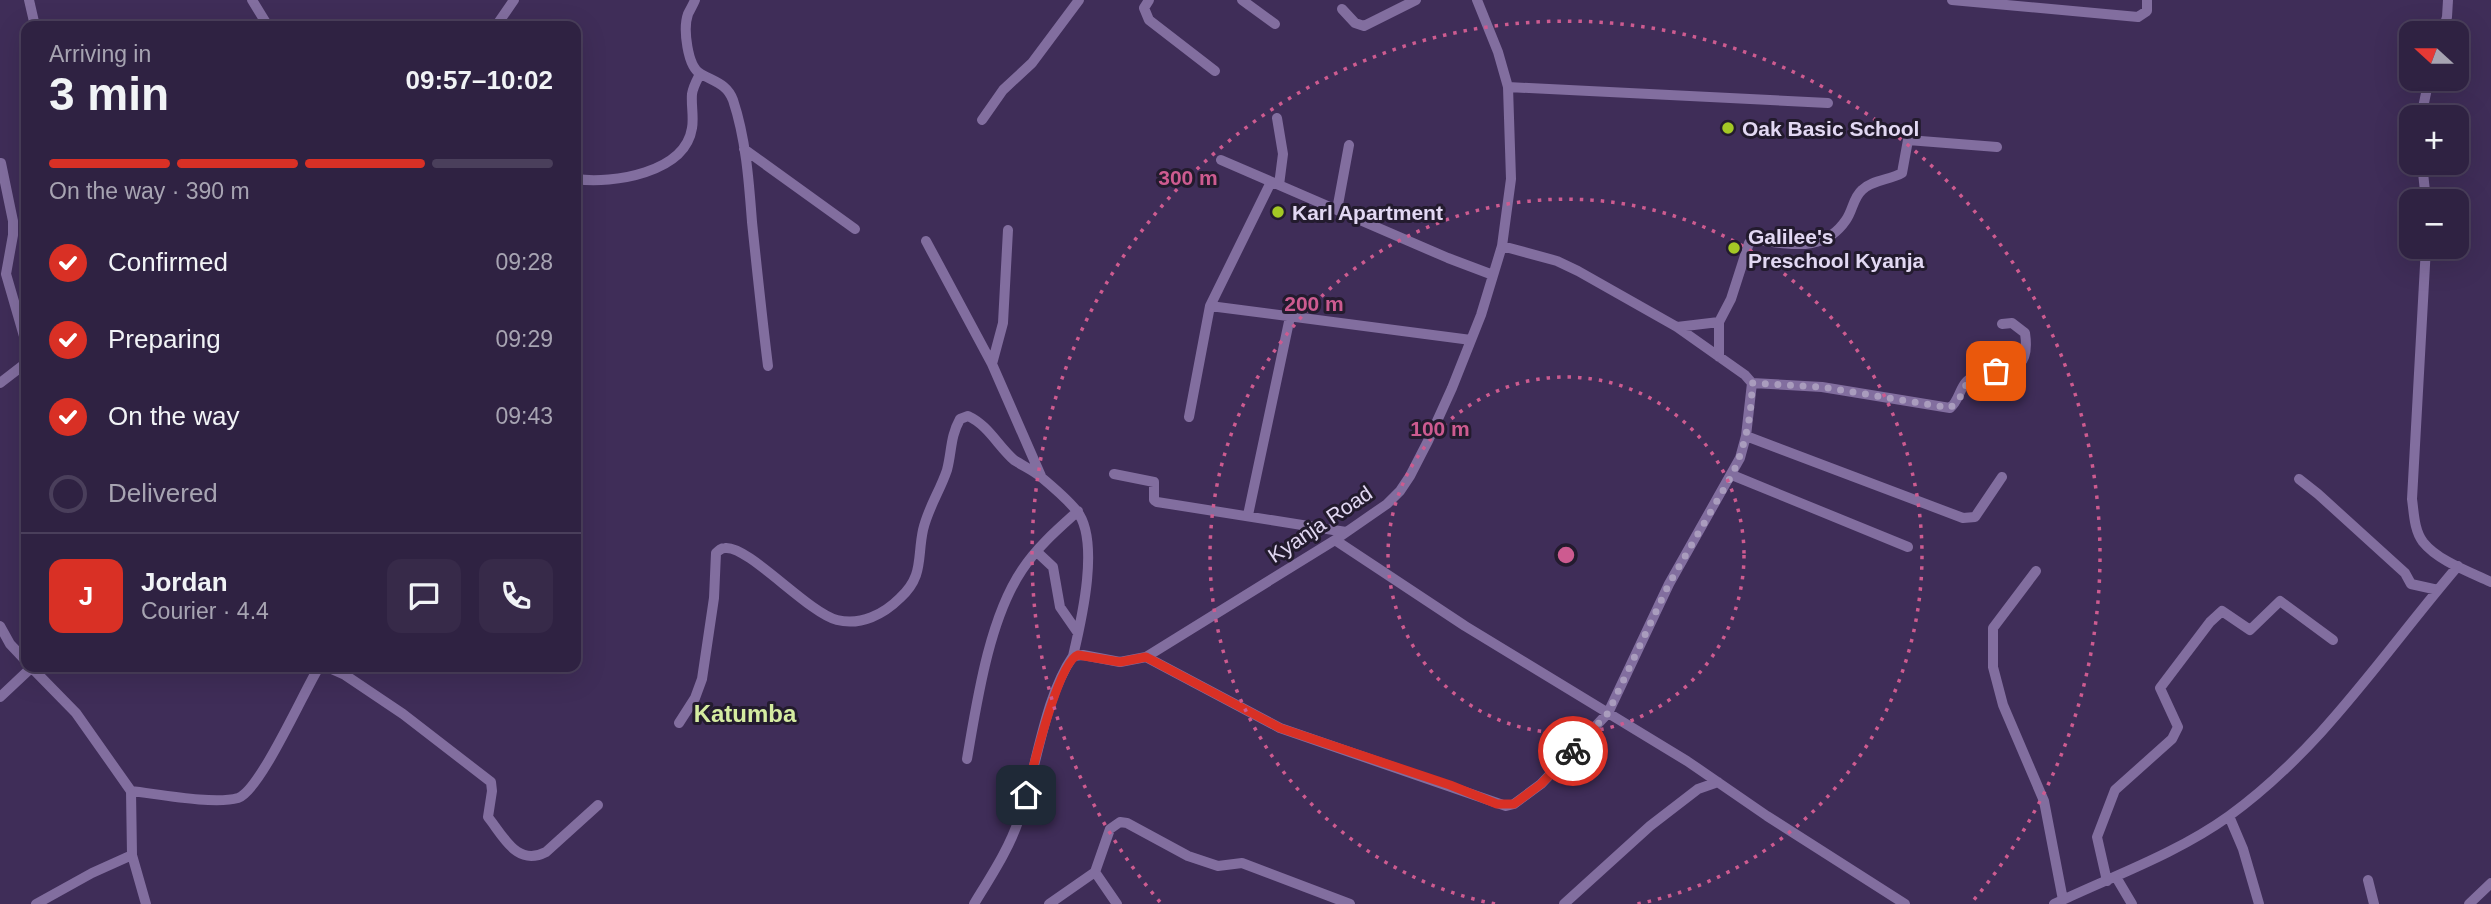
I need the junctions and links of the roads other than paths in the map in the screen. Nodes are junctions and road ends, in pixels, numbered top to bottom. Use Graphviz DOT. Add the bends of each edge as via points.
graph roads {
  1 [pos="29,0"];
  2 [pos="252,0"];
  3 [pos="514,0"];
  4 [pos="695,0"];
  5 [pos="1079,0"];
  6 [pos="1149,0"];
  7 [pos="1242,0"];
  8 [pos="1416,0"];
  9 [pos="1477,0"];
  10 [pos="1952,0"];
  11 [pos="2147,0"];
  12 [pos="2448,0"];
  13 [pos="1342,9"];
  14 [pos="34,21"];
  15 [pos="265,21"];
  16 [pos="499,21"];
  17 [pos="2446,21"];
  18 [pos="1275,24"];
  19 [pos="1215,71"];
  20 [pos="700,74"];
  21 [pos="1508,87"];
  22 [pos="1828,103"];
  23 [pos="1277,118"];
  24 [pos="982,120"];
  25 [pos="1349,145"];
  26 [pos="1997,147"];
  27 [pos="744,149"];
  28 [pos="1221,160"];
  29 [pos="1,163"];
  30 [pos="581,179"];
  31 [pos="1275,184"];
  32 [pos="1337,210"];
  33 [pos="855,229"];
  34 [pos="1008,230"];
  35 [pos="926,242"];
  36 [pos="1502,246"];
  37 [pos="2425,259"];
  38 [pos="1493,275"];
  39 [pos="1210,306"];
  40 [pos="1290,317"];
  41 [pos="1719,322"];
  42 [pos="2002,324"];
  43 [pos="21,326"];
  44 [pos="1676,327"];
  45 [pos="1471,340"];
  46 [pos="1719,357"];
  47 [pos="992,364"];
  48 [pos="768,366"];
  49 [pos="21,367"];
  50 [pos="0,383"];
  51 [pos="1752,383"];
  52 [pos="1189,417"];
  53 [pos="1746,436"];
  54 [pos="1114,474"];
  55 [pos="1732,475"];
  56 [pos="1041,476"];
  57 [pos="2003,477"];
  58 [pos="2299,480"];
  59 [pos="1078,511"];
  60 [pos="1248,516"];
  61 [pos="1346,532"];
  62 [pos="1335,540"];
  63 [pos="1908,547"];
  64 [pos="1037,552"];
  65 [pos="2458,566"];
  66 [pos="2036,571"];
  67 [pos="2491,582"];
  68 [pos="2438,590"];
  69 [pos="0,626"];
  70 [pos="1078,633"];
  71 [pos="2333,640"];
  72 [pos="21,656"];
  73 [pos="1073,656"];
  74 [pos="1146,657"];
  75 [pos="26,672"];
  76 [pos="36,672"];
  77 [pos="316,672"];
  78 [pos="338,672"];
  79 [pos="0,698"];
  80 [pos="1608,713"];
  81 [pos="679,723"];
  82 [pos="967,760"];
  83 [pos="1718,782"];
  84 [pos="131,791"];
  85 [pos="598,805"];
  86 [pos="2229,816"];
  87 [pos="132,855"];
  88 [pos="1095,872"];
  89 [pos="2112,879"];
  90 [pos="2368,880"];
  91 [pos="2491,883"];
  92 [pos="2059,902"];
  93 [pos="36,904"];
  94 [pos="146,904"];
  95 [pos="974,904"];
  96 [pos="1049,904"];
  97 [pos="1117,904"];
  98 [pos="1350,904"];
  99 [pos="1564,904"];
  100 [pos="1905,904"];
  101 [pos="2132,904"];
  102 [pos="2259,904"];
  103 [pos="2374,904"];
  104 [pos="2469,904"];
  1 -- 14 [label="street"];
  2 -- 15 [label="street"];
  3 -- 16 [label="street"];
  4 -- 20 [label="street" via="688,15 687,40"];
  5 -- 24 [label="street"];
  6 -- 19 [label="street" via="1144,8 1149,20"];
  7 -- 18 [label="street"];
  8 -- 13 [label="street" via="1364,26"];
  9 -- 21 [label="street, Kyanja Road"];
  10 -- 11 [label="street" via="2138,17 2147,12"];
  12 -- 17 [label="street"];
  20 -- 27 [label="street" via="726,88"];
  20 -- 30 [label="street" via="692,95 689,138 672,160 639,173"];
  21 -- 22 [label="street"];
  21 -- 36 [label="street, Kyanja Road" via="1511,179"];
  23 -- 31 [label="street" via="1283,154"];
  25 -- 32 [label="street"];
  26 -- 41 [label="street" via="1908,141 1902,173 1861,190 1837,230 1804,246 1749,243"];
  27 -- 33 [label="street"];
  27 -- 48 [label="street"];
  28 -- 31 [label="street"];
  29 -- 43 [label="street" via="13,221 6,274"];
  31 -- 32 [label="street"];
  31 -- 39 [label="street"];
  32 -- 38 [label="street"];
  34 -- 47 [label="street" via="1003,323"];
  35 -- 47 [label="street"];
  36 -- 38 [label="street, Kyanja Road"];
  36 -- 44 [label="street" via="1557,261"];
  37 -- 65 [label="street" via="2414,519 2424,544"];
  38 -- 45 [label="street, Kyanja Road"];
  39 -- 40 [label="street"];
  39 -- 52 [label="street"];
  40 -- 45 [label="street"];
  40 -- 60 [label="street"];
  41 -- 44 [label="street"];
  41 -- 46 [label="street"];
  42 -- 51 [label="street" via="2012,323 2025,333 2025,358 2015,367 1967,381 1950,408 1822,387"];
  44 -- 46 [label="street"];
  45 -- 61 [label="street, Kyanja Road" via="1410,476 1387,504"];
  46 -- 51 [label="street"];
  47 -- 56 [label="street"];
  49 -- 50 [label="street"];
  51 -- 53 [label="street"];
  53 -- 55 [label="street"];
  53 -- 57 [label="street" via="1962,518 1975,517"];
  54 -- 60 [label="street" via="1154,482 1157,502"];
  55 -- 63 [label="street"];
  55 -- 80 [label="street" via="1669,584"];
  56 -- 59 [label="street"];
  56 -- 81 [label="street" via="1015,460 976,420 960,419 951,438 947,469 928,511 913,584 883,613 858,621 837,620 820,611 744,555 722,548 714,560 714,598 702,679"];
  58 -- 68 [label="street" via="2412,584"];
  59 -- 64 [label="street"];
  59 -- 70 [label="street" via="1086,532 1088,563"];
  60 -- 61 [label="street"];
  61 -- 62 [label="street, Kyanja Road"];
  62 -- 74 [label="street, Kyanja Road"];
  62 -- 80 [label="street"];
  64 -- 70 [label="street" via="1053,567 1060,607"];
  64 -- 82 [label="street" via="1007,597 978,695"];
  65 -- 67 [label="street"];
  65 -- 68 [label="street"];
  66 -- 92 [label="street" via="1993,628 1993,667 2003,705 2044,801"];
  68 -- 86 [label="street" via="2297,757"];
  69 -- 72 [label="street"];
  70 -- 73 [label="street"];
  71 -- 89 [label="street" via="2280,601 2250,630 2222,611 2210,622 2160,688 2178,727 2172,738 2115,790 2097,837"];
  73 -- 74 [label="street, Kyanja Road" via="1120,662"];
  73 -- 95 [label="street" via="1052,702 1019,819"];
  74 -- 80 [label="street" via="1280,728 1506,806 1541,784"];
  75 -- 79 [label="street"];
  76 -- 84 [label="street" via="76,713"];
  77 -- 84 [label="street" via="261,773 244,795 218,800"];
  78 -- 85 [label="street" via="403,714 491,782 488,817 525,857 546,852"];
  80 -- 83 [label="street"];
  83 -- 99 [label="street" via="1698,789 1660,819"];
  83 -- 100 [label="street"];
  84 -- 87 [label="street"];
  86 -- 89 [label="street"];
  86 -- 102 [label="street"];
  87 -- 93 [label="street"];
  87 -- 94 [label="street"];
  88 -- 96 [label="street"];
  88 -- 97 [label="street"];
  88 -- 98 [label="street" via="1110,828 1120,822 1188,856 1219,866 1242,863"];
  89 -- 92 [label="street"];
  89 -- 101 [label="street"];
  90 -- 103 [label="street"];
  91 -- 104 [label="street"];
}
